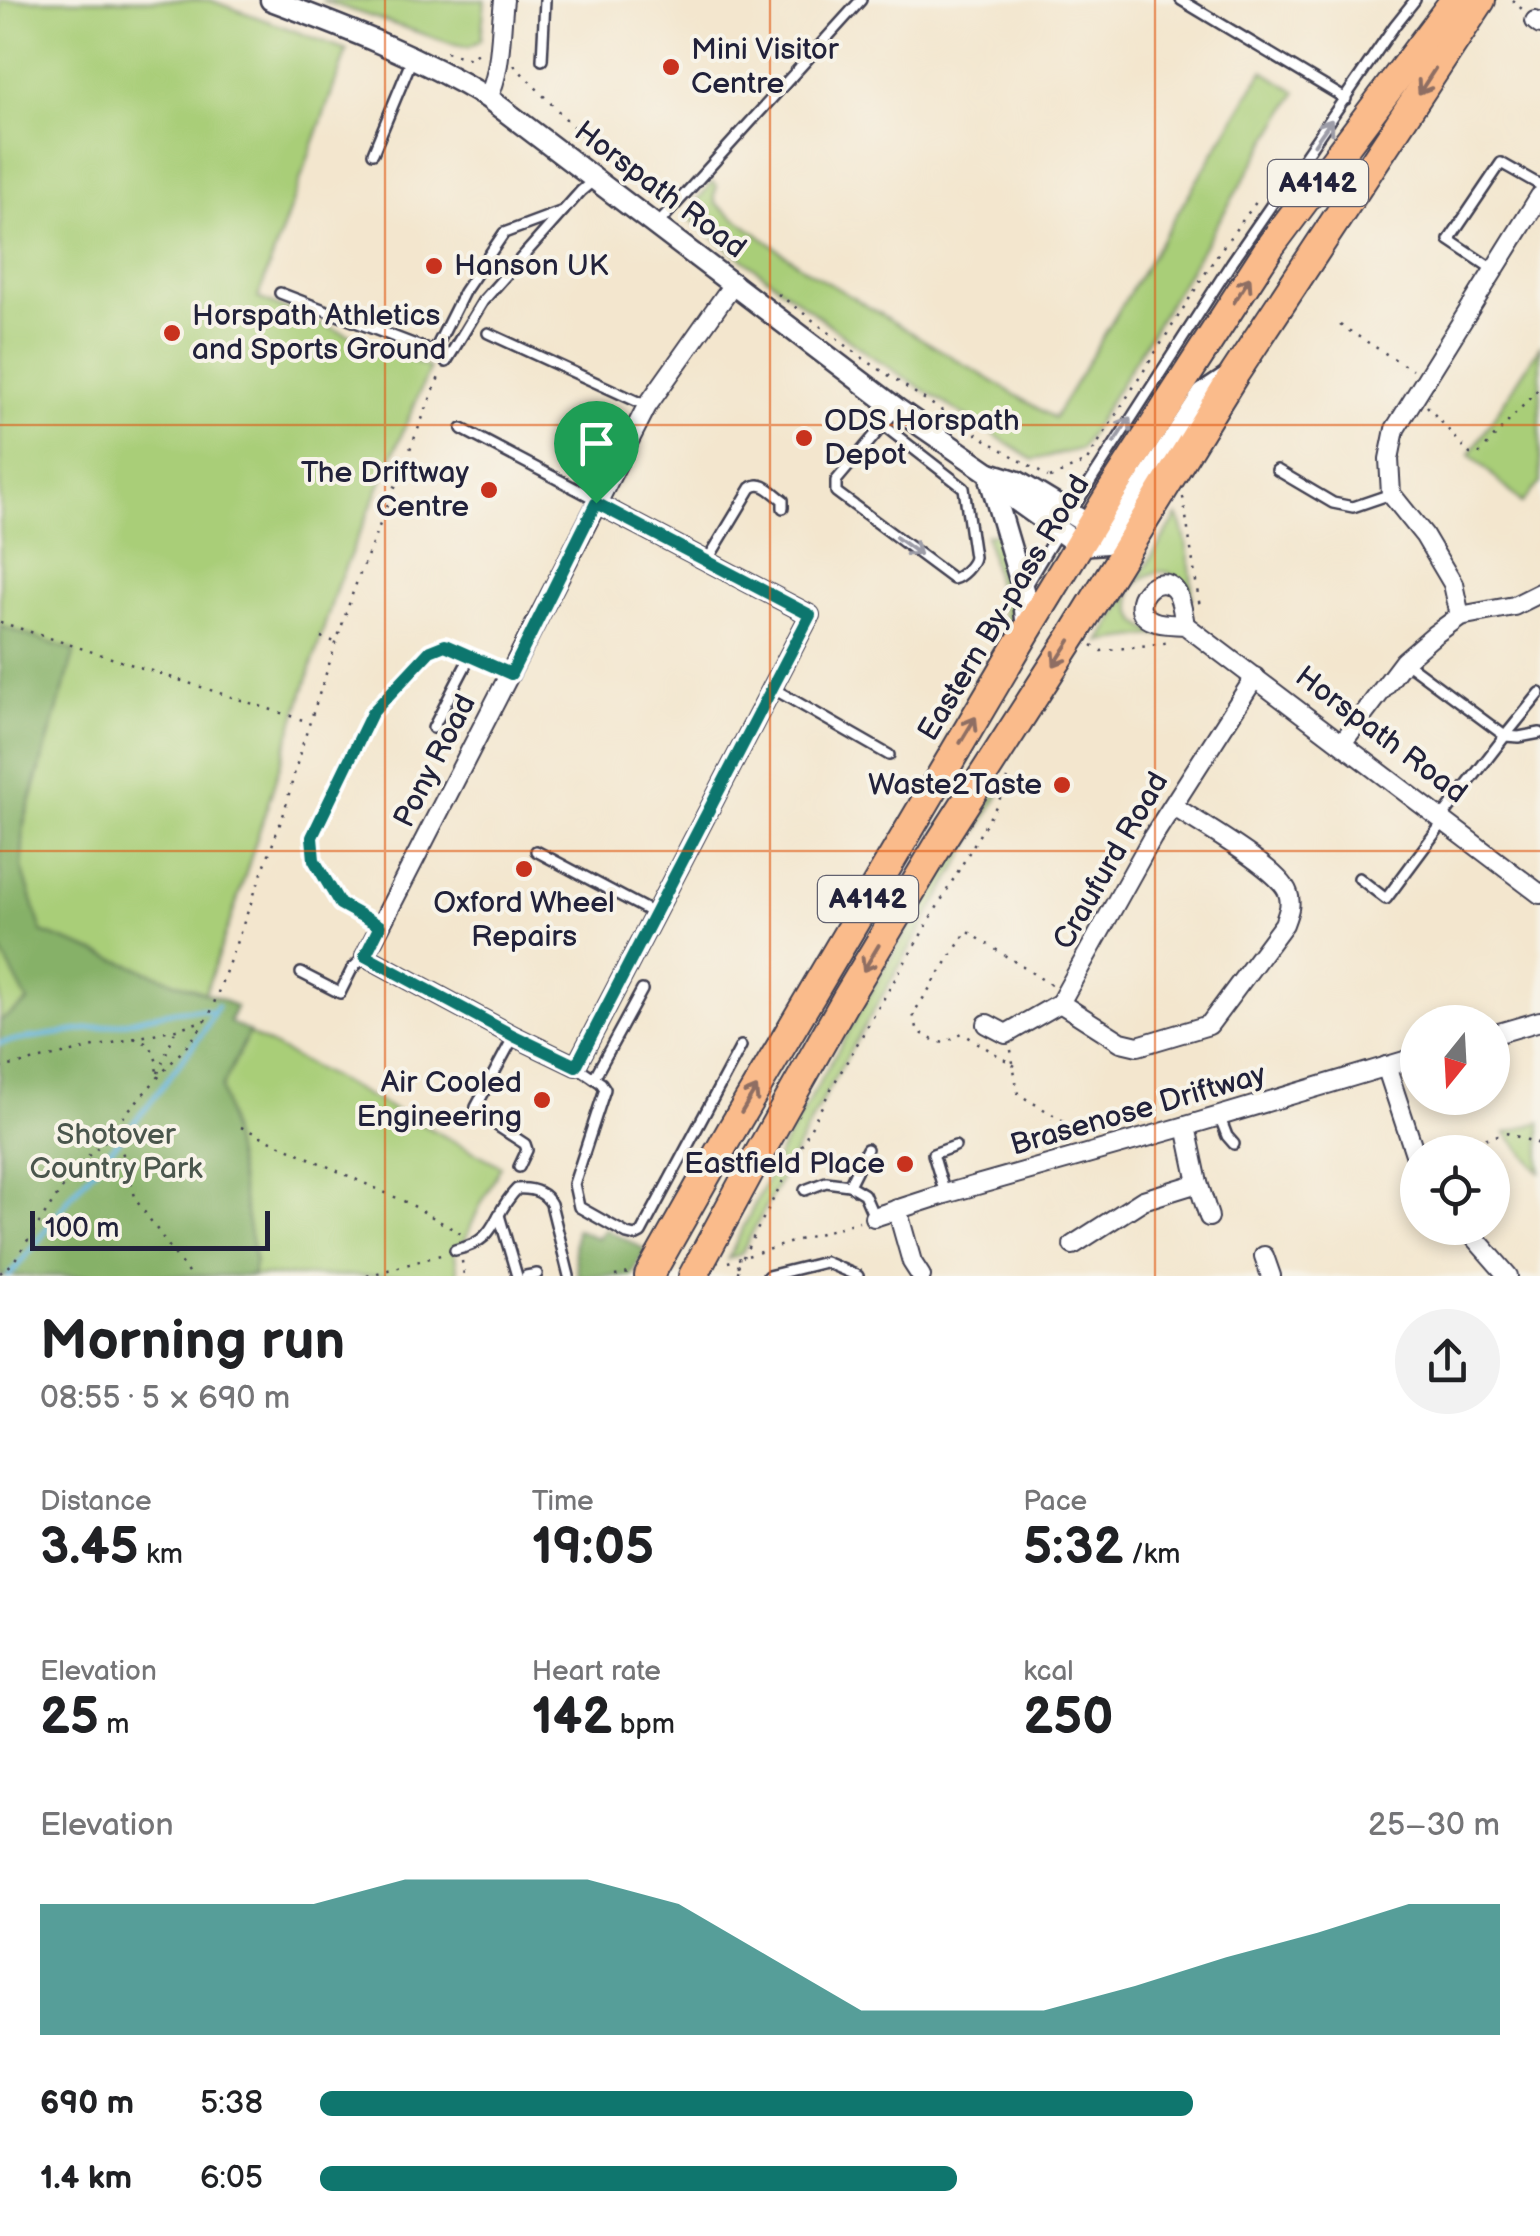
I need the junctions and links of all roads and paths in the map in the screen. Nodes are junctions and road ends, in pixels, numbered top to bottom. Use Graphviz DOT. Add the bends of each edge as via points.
graph roads {
  1 [pos="271,0"];
  2 [pos="504,0"];
  3 [pos="545,0"];
  4 [pos="861,0"];
  5 [pos="1181,0"];
  6 [pos="1415,0"];
  7 [pos="1455,0"];
  8 [pos="1481,0"];
  9 [pos="413,57"];
  10 [pos="542,60"];
  11 [pos="488,98"];
  12 [pos="1346,99"];
  13 [pos="373,152"];
  14 [pos="596,179"];
  15 [pos="1540,185"];
  16 [pos="1540,196"];
  17 [pos="562,211"];
  18 [pos="657,225"];
  19 [pos="1494,270"];
  20 [pos="734,283"];
  21 [pos="280,292"];
  22 [pos="776,292"];
  23 [pos="1340,325"];
  24 [pos="488,333"];
  25 [pos="446,362"];
  26 [pos="436,382"];
  27 [pos="1421,386"];
  28 [pos="1540,386"];
  29 [pos="647,406"];
  30 [pos="890,417"];
  31 [pos="462,429"];
  32 [pos="1276,470"];
  33 [pos="988,472"];
  34 [pos="1050,478"];
  35 [pos="1391,494"];
  36 [pos="1183,496"];
  37 [pos="597,502"];
  38 [pos="783,508"];
  39 [pos="1086,538"];
  40 [pos="707,560"];
  41 [pos="1023,590"];
  42 [pos="1540,593"];
  43 [pos="1460,616"];
  44 [pos="0,622"];
  45 [pos="1185,625"];
  46 [pos="1027,630"];
  47 [pos="320,637"];
  48 [pos="1204,639"];
  49 [pos="337,642"];
  50 [pos="1090,645"];
  51 [pos="471,656"];
  52 [pos="1404,660"];
  53 [pos="511,674"];
  54 [pos="1256,677"];
  55 [pos="772,688"];
  56 [pos="1540,693"];
  57 [pos="310,722"];
  58 [pos="433,728"];
  59 [pos="1540,734"];
  60 [pos="1505,736"];
  61 [pos="1342,743"];
  62 [pos="889,756"];
  63 [pos="1010,774"];
  64 [pos="1173,806"];
  65 [pos="1444,821"];
  66 [pos="536,851"];
  67 [pos="1359,878"];
  68 [pos="1540,894"];
  69 [pos="655,914"];
  70 [pos="380,926"];
  71 [pos="365,956"];
  72 [pos="302,973"];
  73 [pos="642,990"];
  74 [pos="1062,999"];
  75 [pos="207,1019"];
  76 [pos="1540,1021"];
  77 [pos="987,1024"];
  78 [pos="176,1030"];
  79 [pos="1510,1030"];
  80 [pos="1006,1034"];
  81 [pos="514,1036"];
  82 [pos="134,1038"];
  83 [pos="741,1046"];
  84 [pos="1400,1062"];
  85 [pos="576,1066"];
  86 [pos="1014,1066"];
  87 [pos="1386,1066"];
  88 [pos="0,1068"];
  89 [pos="594,1078"];
  90 [pos="156,1079"];
  91 [pos="1219,1115"];
  92 [pos="1186,1126"];
  93 [pos="242,1127"];
  94 [pos="111,1135"];
  95 [pos="1409,1135"];
  96 [pos="1495,1135"];
  97 [pos="1234,1144"];
  98 [pos="1540,1144"];
  99 [pos="955,1146"];
  100 [pos="867,1148"];
  101 [pos="1107,1148"];
  102 [pos="519,1167"];
  103 [pos="1198,1184"];
  104 [pos="849,1185"];
  105 [pos="806,1190"];
  106 [pos="946,1194"];
  107 [pos="897,1209"];
  108 [pos="499,1214"];
  109 [pos="874,1217"];
  110 [pos="1209,1217"];
  111 [pos="466,1237"];
  112 [pos="1074,1245"];
  113 [pos="1481,1245"];
  114 [pos="457,1250"];
  115 [pos="742,1256"];
  116 [pos="1264,1256"];
  117 [pos="721,1264"];
  118 [pos="735,1270"];
  119 [pos="553,1271"];
  120 [pos="568,1272"];
  121 [pos="0,1273"];
  122 [pos="640,1274"];
  123 [pos="190,1276"];
  124 [pos="367,1276"];
  125 [pos="464,1276"];
  126 [pos="517,1276"];
  127 [pos="614,1276"];
  128 [pos="693,1276"];
  129 [pos="733,1276"];
  130 [pos="750,1276"];
  131 [pos="768,1276"];
  132 [pos="858,1276"];
  133 [pos="922,1276"];
  134 [pos="1271,1276"];
  135 [pos="1508,1276"];
  1 -- 9 [label="street, Horspath Road"];
  2 -- 11 [label="street"];
  3 -- 10 [label="lane"];
  4 -- 18 [label="lane"];
  5 -- 12 [label="lane"];
  6 -- 12 [label="lane"];
  39 -- 7 [label="highway, Eastern By-pass Road / A4142, one-way" via="1272,245"];
  8 -- 39 [label="highway, Eastern By-pass Road / A4142, one-way" via="1235,373"];
  9 -- 11 [label="street, Horspath Road"];
  9 -- 13 [label="lane"];
  11 -- 14 [label="street, Horspath Road"];
  39 -- 12 [label="lane, one-way" via="1232,262"];
  14 -- 17 [label="lane"];
  14 -- 18 [label="street, Horspath Road"];
  15 -- 19 [label="lane" via="1500,163 1449,240"];
  16 -- 19 [label="street"];
  17 -- 21 [label="lane" via="504,233 434,352"];
  17 -- 25 [label="lane" via="484,301"];
  18 -- 20 [label="street, Horspath Road"];
  19 -- 27 [label="street"];
  20 -- 29 [label="street, Pony Road"];
  20 -- 30 [label="street, Horspath Road"];
  22 -- 34 [label="path" via="864,358"];
  23 -- 27 [label="path"];
  24 -- 29 [label="lane"];
  26 -- 49 [label="path"];
  27 -- 28 [label="path" via="1470,454 1479,454"];
  27 -- 35 [label="street" via="1395,429"];
  29 -- 37 [label="street, Pony Road"];
  30 -- 30 [label="lane, one-way" via="836,481 836,492 958,578 974,561 964,488"];
  30 -- 33 [label="street, Horspath Road"];
  31 -- 37 [label="lane"];
  32 -- 35 [label="lane" via="1333,504 1353,507"];
  33 -- 39 [label="street, Horspath Road" via="1018,482"];
  33 -- 41 [label="street"];
  35 -- 43 [label="street" via="1444,568"];
  36 -- 48 [label="path"];
  37 -- 40 [label="street"];
  37 -- 53 [label="street, Pony Road"];
  38 -- 40 [label="lane" via="761,484 750,488"];
  39 -- 41 [label="lane"];
  39 -- 46 [label="highway, Eastern By-pass Road / A4142"];
  39 -- 128 [label="highway, Eastern By-pass Road / A4142, one-way" via="1074,634 854,985"];
  40 -- 55 [label="street" via="810,615"];
  41 -- 46 [label="street"];
  42 -- 43 [label="street" via="1514,606"];
  43 -- 52 [label="street"];
  44 -- 57 [label="path"];
  45 -- 48 [label="street, Horspath Road"];
  122 -- 46 [label="highway, Eastern By-pass Road / A4142, one-way"];
  47 -- 49 [label="path"];
  48 -- 50 [label="path" via="1101,650"];
  48 -- 54 [label="street, Horspath Road"];
  49 -- 57 [label="path"];
  51 -- 53 [label="lane"];
  51 -- 58 [label="lane"];
  51 -- 70 [label="lane" via="445,645 430,651 372,713 312,837 314,860 340,904"];
  52 -- 60 [label="lane"];
  52 -- 61 [label="street"];
  53 -- 70 [label="street, Pony Road"];
  54 -- 61 [label="street, Horspath Road"];
  54 -- 64 [label="street, Craufurd Road"];
  55 -- 62 [label="lane"];
  55 -- 69 [label="street"];
  56 -- 60 [label="lane"];
  57 -- 75 [label="path" via="284,813"];
  59 -- 60 [label="lane"];
  60 -- 65 [label="lane"];
  61 -- 65 [label="street, Horspath Road"];
  63 -- 115 [label="path"];
  64 -- 74 [label="street, Craufurd Road"];
  64 -- 74 [label="street" via="1274,873 1288,890 1284,924 1209,1025 1138,1046 1120,1042"];
  65 -- 67 [label="lane" via="1386,900"];
  65 -- 68 [label="street, Horspath Road"];
  66 -- 69 [label="lane"];
  69 -- 85 [label="street"];
  70 -- 71 [label="street, Pony Road"];
  71 -- 72 [label="lane" via="340,993"];
  71 -- 81 [label="street"];
  73 -- 89 [label="lane"];
  74 -- 80 [label="street"];
  74 -- 86 [label="path" via="967,931 913,1014 918,1031 944,1043 962,1033"];
  75 -- 78 [label="path"];
  75 -- 90 [label="path"];
  76 -- 79 [label="street"];
  77 -- 80 [label="street"];
  78 -- 82 [label="path"];
  78 -- 90 [label="path"];
  80 -- 86 [label="path"];
  81 -- 85 [label="street"];
  81 -- 102 [label="lane" via="476,1112 525,1144"];
  82 -- 88 [label="path"];
  82 -- 90 [label="path" via="150,1045"];
  83 -- 89 [label="lane" via="635,1236 579,1207 574,1184 606,1089"];
  84 -- 87 [label="street, Brasenose Driftway"];
  85 -- 89 [label="lane"];
  86 -- 101 [label="path" via="1018,1094"];
  87 -- 91 [label="street, Brasenose Driftway"];
  87 -- 95 [label="street"];
  90 -- 94 [label="path"];
  91 -- 92 [label="street, Brasenose Driftway"];
  91 -- 97 [label="lane"];
  92 -- 101 [label="street, Brasenose Driftway"];
  92 -- 103 [label="street"];
  93 -- 111 [label="path"];
  94 -- 121 [label="path"];
  94 -- 123 [label="path" via="120,1144 136,1200"];
  96 -- 98 [label="path" via="1506,1132"];
  99 -- 106 [label="lane" via="933,1154"];
  100 -- 104 [label="lane"];
  101 -- 106 [label="street, Brasenose Driftway"];
  103 -- 110 [label="street"];
  103 -- 112 [label="street" via="1143,1200"];
  104 -- 105 [label="lane" via="826,1182"];
  104 -- 109 [label="lane" via="864,1194"];
  106 -- 107 [label="street, Brasenose Driftway"];
  107 -- 109 [label="street, Brasenose Driftway"];
  107 -- 133 [label="street"];
  108 -- 114 [label="lane" via="483,1240"];
  108 -- 120 [label="lane" via="517,1189 547,1197"];
  108 -- 126 [label="lane"];
  109 -- 115 [label="path"];
  113 -- 135 [label="street"];
  114 -- 124 [label="path"];
  114 -- 125 [label="path"];
  115 -- 117 [label="path"];
  115 -- 118 [label="path"];
  116 -- 134 [label="street"];
  118 -- 129 [label="path"];
  118 -- 130 [label="path"];
  119 -- 120 [label="lane"];
  122 -- 127 [label="path"];
  131 -- 132 [label="lane" via="825,1262"];
}
